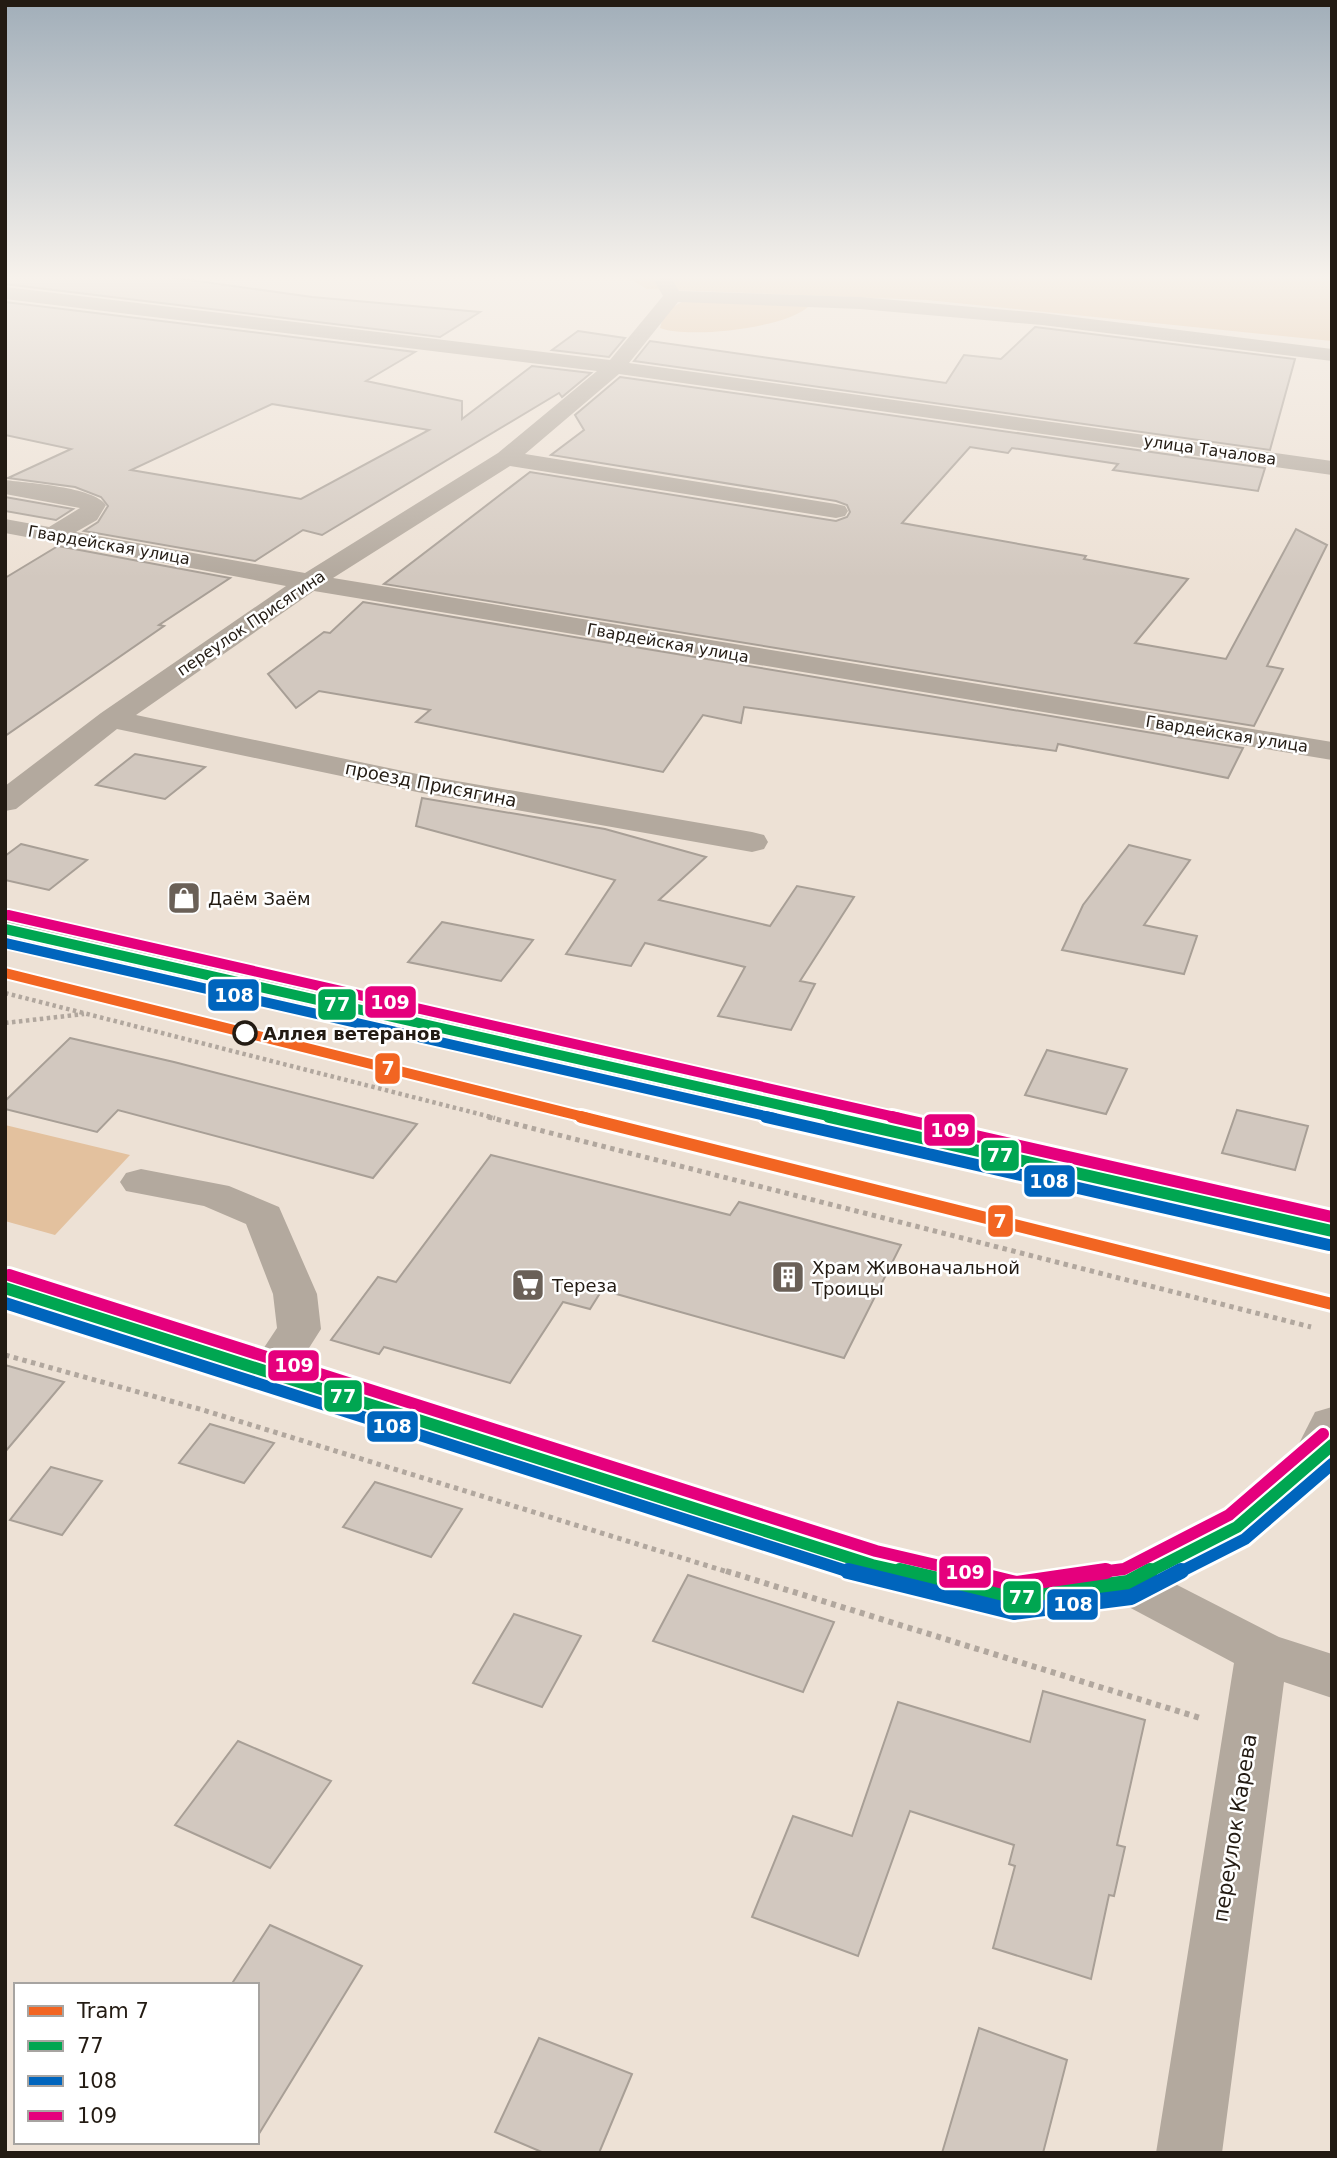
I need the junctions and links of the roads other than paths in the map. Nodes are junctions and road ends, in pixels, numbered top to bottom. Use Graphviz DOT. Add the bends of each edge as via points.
graph roads {
  1 [pos="604,377"];
  2 [pos="677,377"];
  3 [pos="506,458"];
  4 [pos="1332,468"];
  5 [pos="5,487"];
  6 [pos="836,511"];
  7 [pos="5,526"];
  8 [pos="54,534"];
  9 [pos="309,582"];
  10 [pos="111,719"];
  11 [pos="1332,751"];
  12 [pos="5,802"];
  13 [pos="752,842"];
  14 [pos="5,929"];
  15 [pos="141,1182"];
  16 [pos="1332,1231"];
  17 [pos="5,1289"];
  18 [pos="269,1374"];
  19 [pos="1326,1444"];
  20 [pos="1128,1583"];
  21 [pos="1262,1653"];
  22 [pos="1332,1676"];
  23 [pos="1189,2153"];
  1 -- 3 [label="street, переулок Присягина"];
  2 -- 4 [label="street, улица Тачалова"];
  3 -- 6 [label="street"];
  3 -- 9 [label="street, переулок Присягина"];
  5 -- 8 [label="street" via="94,505 88,515"];
  7 -- 8 [label="street, Гвардейская улица"];
  8 -- 9 [label="street, Гвардейская улица"];
  9 -- 10 [label="street, переулок Присягина"];
  9 -- 11 [label="street, Гвардейская улица"];
  10 -- 12 [label="street, переулок Присягина"];
  10 -- 13 [label="street, проезд Присягина" via="422,784"];
  14 -- 16 [label="highway"];
  15 -- 18 [label="street" via="214,1195 264,1216 295,1294 299,1329"];
  17 -- 18 [label="highway"];
  18 -- 20 [label="highway" via="872,1565 1015,1598"];
  19 -- 20 [label="highway" via="1237,1527"];
  20 -- 21 [label="street"];
  21 -- 22 [label="street"];
  21 -- 23 [label="street, переулок Карева"];
}
